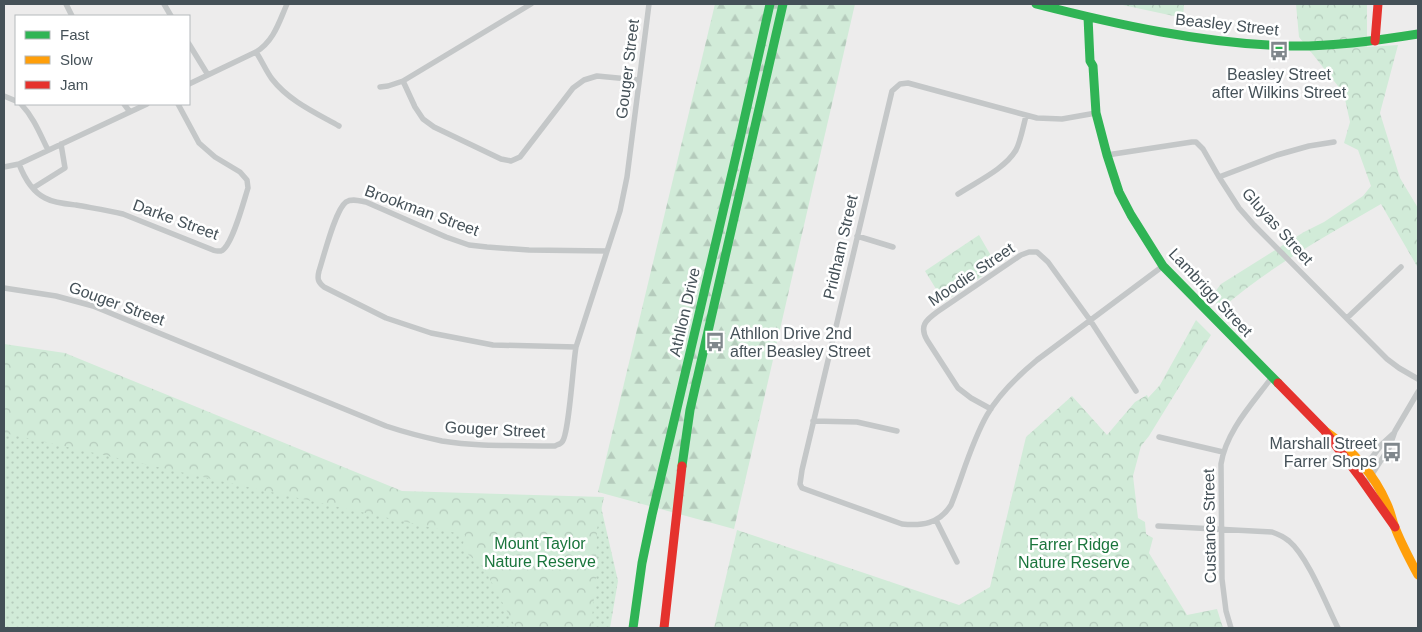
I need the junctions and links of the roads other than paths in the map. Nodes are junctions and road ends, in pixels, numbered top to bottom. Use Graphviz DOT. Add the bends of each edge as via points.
graph roads {
  1 [pos="164,4"];
  2 [pos="287,4"];
  3 [pos="531,4"];
  4 [pos="649,4"];
  5 [pos="770,4"];
  6 [pos="783,4"];
  7 [pos="1036,4"];
  8 [pos="1378,4"];
  9 [pos="170,15"];
  10 [pos="1090,18"];
  11 [pos="1418,34"];
  12 [pos="1375,41"];
  13 [pos="190,46"];
  14 [pos="256,52"];
  15 [pos="208,75"];
  16 [pos="639,80"];
  17 [pos="403,81"];
  18 [pos="190,84"];
  19 [pos="380,87"];
  20 [pos="22,105"];
  21 [pos="125,105"];
  22 [pos="145,105"];
  23 [pos="179,105"];
  24 [pos="130,112"];
  25 [pos="1096,113"];
  26 [pos="1026,116"];
  27 [pos="339,126"];
  28 [pos="1334,142"];
  29 [pos="61,144"];
  30 [pos="48,150"];
  31 [pos="1107,155"];
  32 [pos="19,164"];
  33 [pos="4,167"];
  34 [pos="1219,177"];
  35 [pos="33,188"];
  36 [pos="958,194"];
  37 [pos="857,236"];
  38 [pos="893,247"];
  39 [pos="606,251"];
  40 [pos="1163,266"];
  41 [pos="1401,267"];
  42 [pos="4,288"];
  43 [pos="1347,318"];
  44 [pos="1090,320"];
  45 [pos="576,347"];
  46 [pos="1272,377"];
  47 [pos="1418,379"];
  48 [pos="1136,391"];
  49 [pos="1418,392"];
  50 [pos="991,409"];
  51 [pos="813,421"];
  52 [pos="1395,431"];
  53 [pos="897,432"];
  54 [pos="1159,437"];
  55 [pos="1223,452"];
  56 [pos="1361,472"];
  57 [pos="1368,481"];
  58 [pos="936,520"];
  59 [pos="1158,526"];
  60 [pos="1222,530"];
  61 [pos="957,562"];
  62 [pos="1418,573"];
  63 [pos="633,628"];
  64 [pos="664,628"];
  65 [pos="1231,628"];
  66 [pos="1338,628"];
  1 -- 9 [label="street"];
  2 -- 14 [label="street" via="271,39"];
  3 -- 17 [label="street"];
  4 -- 16 [label="street, Gouger Street"];
  5 -- 63 [label="main road, Athllon Drive" via="652,515"];
  6 -- 64 [label="main road, Athllon Drive" via="690,410"];
  7 -- 10 [label="main road, Beasley Street"];
  8 -- 12 [label="main road"];
  10 -- 12 [label="main road, Beasley Street" via="1183,36 1266,45 1321,46"];
  10 -- 25 [label="main road, Lambrigg Street" via="1090,61"];
  11 -- 12 [label="main road, Beasley Street"];
  13 -- 15 [label="street"];
  14 -- 15 [label="street"];
  14 -- 27 [label="street" via="284,91"];
  15 -- 18 [label="street"];
  16 -- 17 [label="street" via="596,76 584,80 573,88 520,157 511,162 501,160 423,119"];
  16 -- 39 [label="street, Gouger Street" via="627,177"];
  17 -- 19 [label="street"];
  20 -- 30 [label="street"];
  21 -- 24 [label="street"];
  22 -- 24 [label="street"];
  23 -- 35 [label="street, Darke Street" via="199,143 240,172 248,183 231,238 220,251 123,214 46,199"];
  24 -- 29 [label="street"];
  25 -- 26 [label="street, Pridham Street" via="1048,120"];
  25 -- 31 [label="main road, Lambrigg Street"];
  26 -- 36 [label="street" via="1020,142 1011,158"];
  26 -- 37 [label="street, Pridham Street" via="908,83 896,86 888,101"];
  28 -- 34 [label="street" via="1277,155"];
  29 -- 30 [label="street"];
  29 -- 35 [label="street" via="65,168"];
  30 -- 32 [label="street"];
  31 -- 34 [label="street, Gluyas Street" via="1196,142"];
  31 -- 40 [label="main road, Lambrigg Street" via="1119,192"];
  32 -- 33 [label="street"];
  32 -- 35 [label="street, Darke Street"];
  34 -- 43 [label="street, Gluyas Street" via="1254,225"];
  37 -- 38 [label="street"];
  37 -- 51 [label="street, Pridham Street"];
  39 -- 45 [label="street, Gouger Street"];
  39 -- 45 [label="street, Brookman Street" via="469,245 366,202 353,200 347,201 336,217 317,277 324,287 386,318 430,333 493,346"];
  40 -- 44 [label="street"];
  40 -- 46 [label="main road, Lambrigg Street"];
  41 -- 43 [label="street"];
  42 -- 45 [label="street, Gouger Street" via="93,306 386,426 443,441 555,446 562,443 570,407"];
  43 -- 47 [label="street, Gluyas Street" via="1387,359"];
  44 -- 48 [label="street, Moodie Street"];
  44 -- 50 [label="street" via="1023,372"];
  44 -- 50 [label="street, Moodie Street" via="1048,262 1037,252 1021,255 928,319 924,334 958,388"];
  46 -- 55 [label="street, Custance Street" via="1237,426"];
  46 -- 56 [label="main road, Lambrigg Street"];
  49 -- 52 [label="street"];
  50 -- 58 [label="street" via="950,505"];
  51 -- 53 [label="street" via="857,422"];
  51 -- 58 [label="street, Pridham Street" via="802,470 802,488 902,524 919,525"];
  52 -- 56 [label="street"];
  52 -- 57 [label="street" via="1389,448"];
  54 -- 55 [label="street"];
  55 -- 60 [label="street, Custance Street"];
  56 -- 57 [label="main road, Lambrigg Street"];
  57 -- 62 [label="main road, Lambrigg Street" via="1380,509 1395,527"];
  58 -- 61 [label="street"];
  59 -- 60 [label="street"];
  60 -- 65 [label="street, Custance Street" via="1222,579"];
  60 -- 66 [label="street" via="1272,532 1290,541 1309,568"];
}
